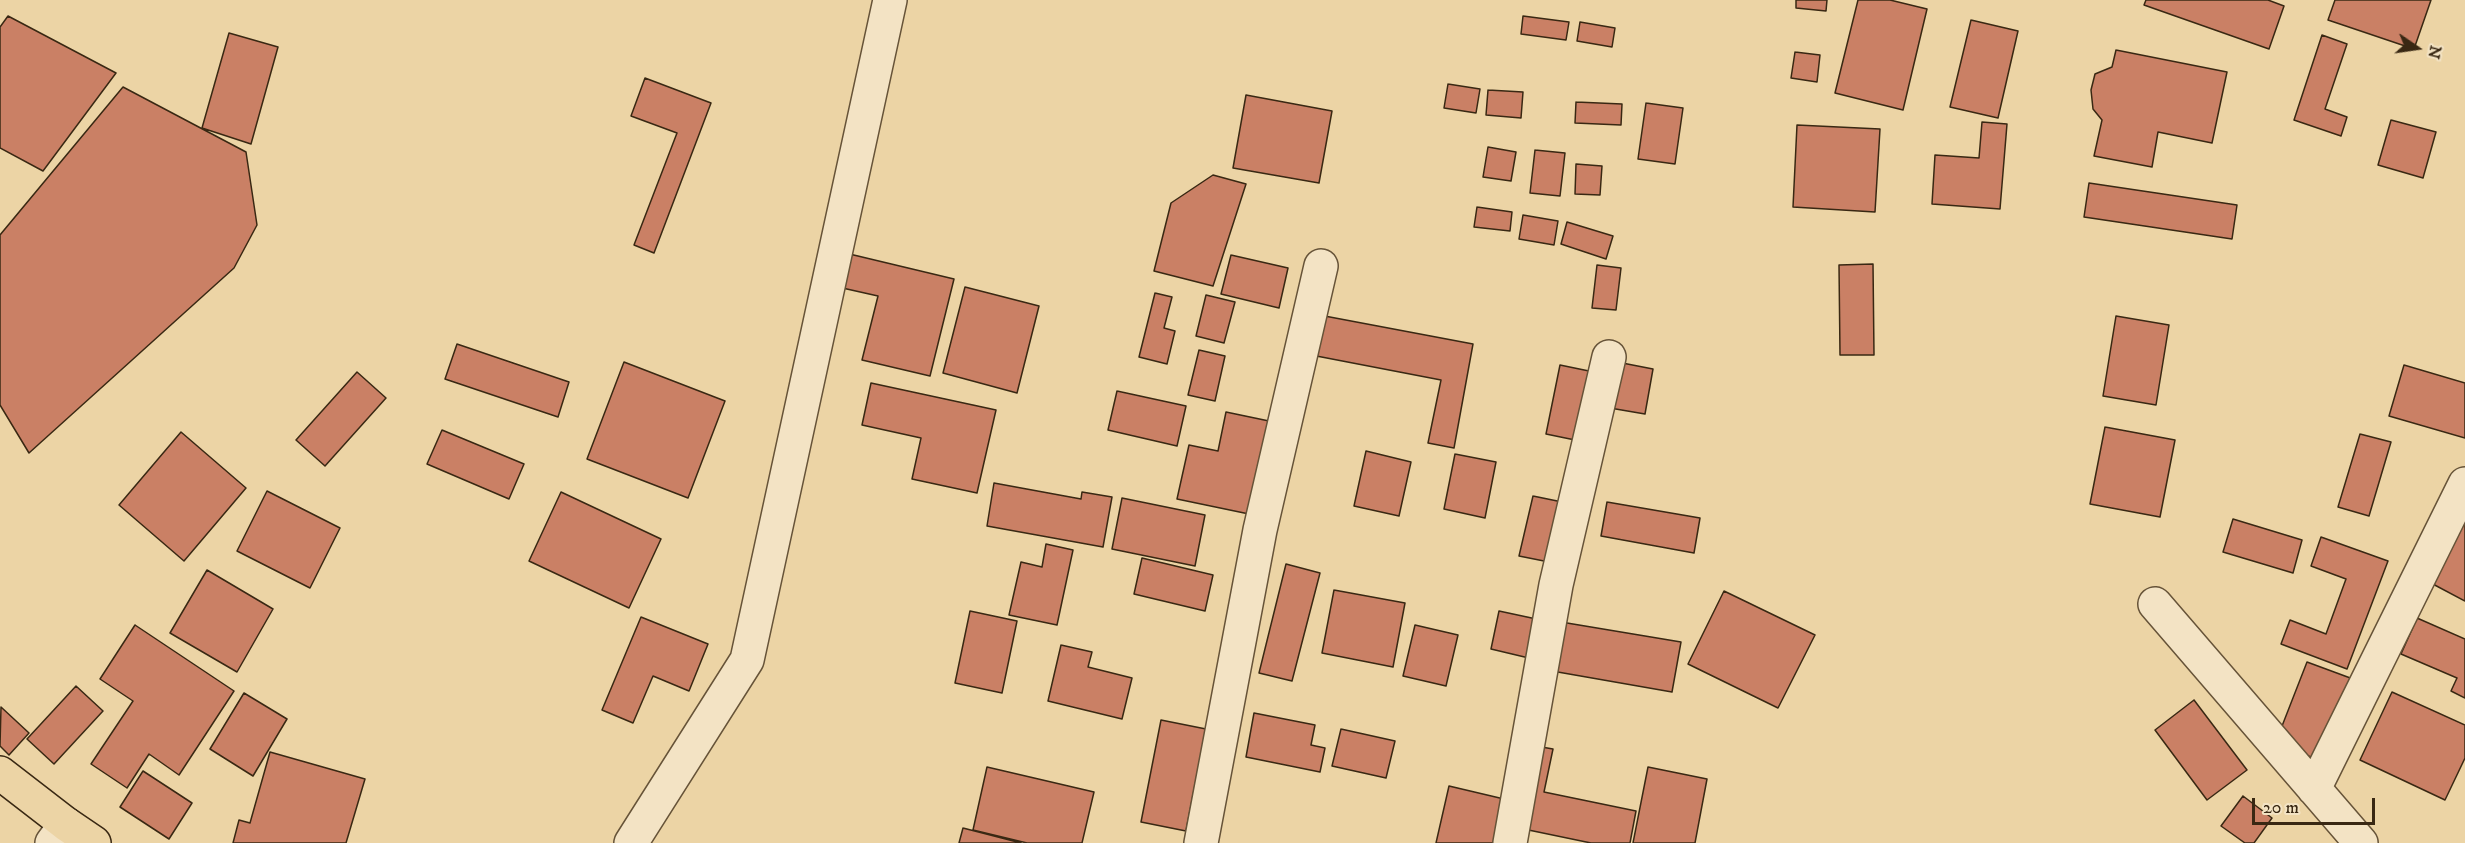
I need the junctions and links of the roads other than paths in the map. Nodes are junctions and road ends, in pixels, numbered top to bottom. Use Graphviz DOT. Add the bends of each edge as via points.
graph roads {
  1 [pos="886,1"];
  2 [pos="1321,266"];
  3 [pos="1609,357"];
  4 [pos="2465,484"];
  5 [pos="2155,604"];
  6 [pos="0,773"];
  7 [pos="2314,789"];
  8 [pos="58,834"];
  9 [pos="94,843"];
  10 [pos="631,843"];
  11 [pos="1201,843"];
  12 [pos="1510,843"];
  13 [pos="2361,843"];
  1 -- 10 [label="street" via="747,660"];
  2 -- 11 [label="street" via="1260,530"];
  3 -- 12 [label="street" via="1556,585"];
  4 -- 7 [label="street"];
  5 -- 7 [label="street"];
  6 -- 8 [label="highway"];
  7 -- 13 [label="street"];
  8 -- 9 [label="highway"];
}
